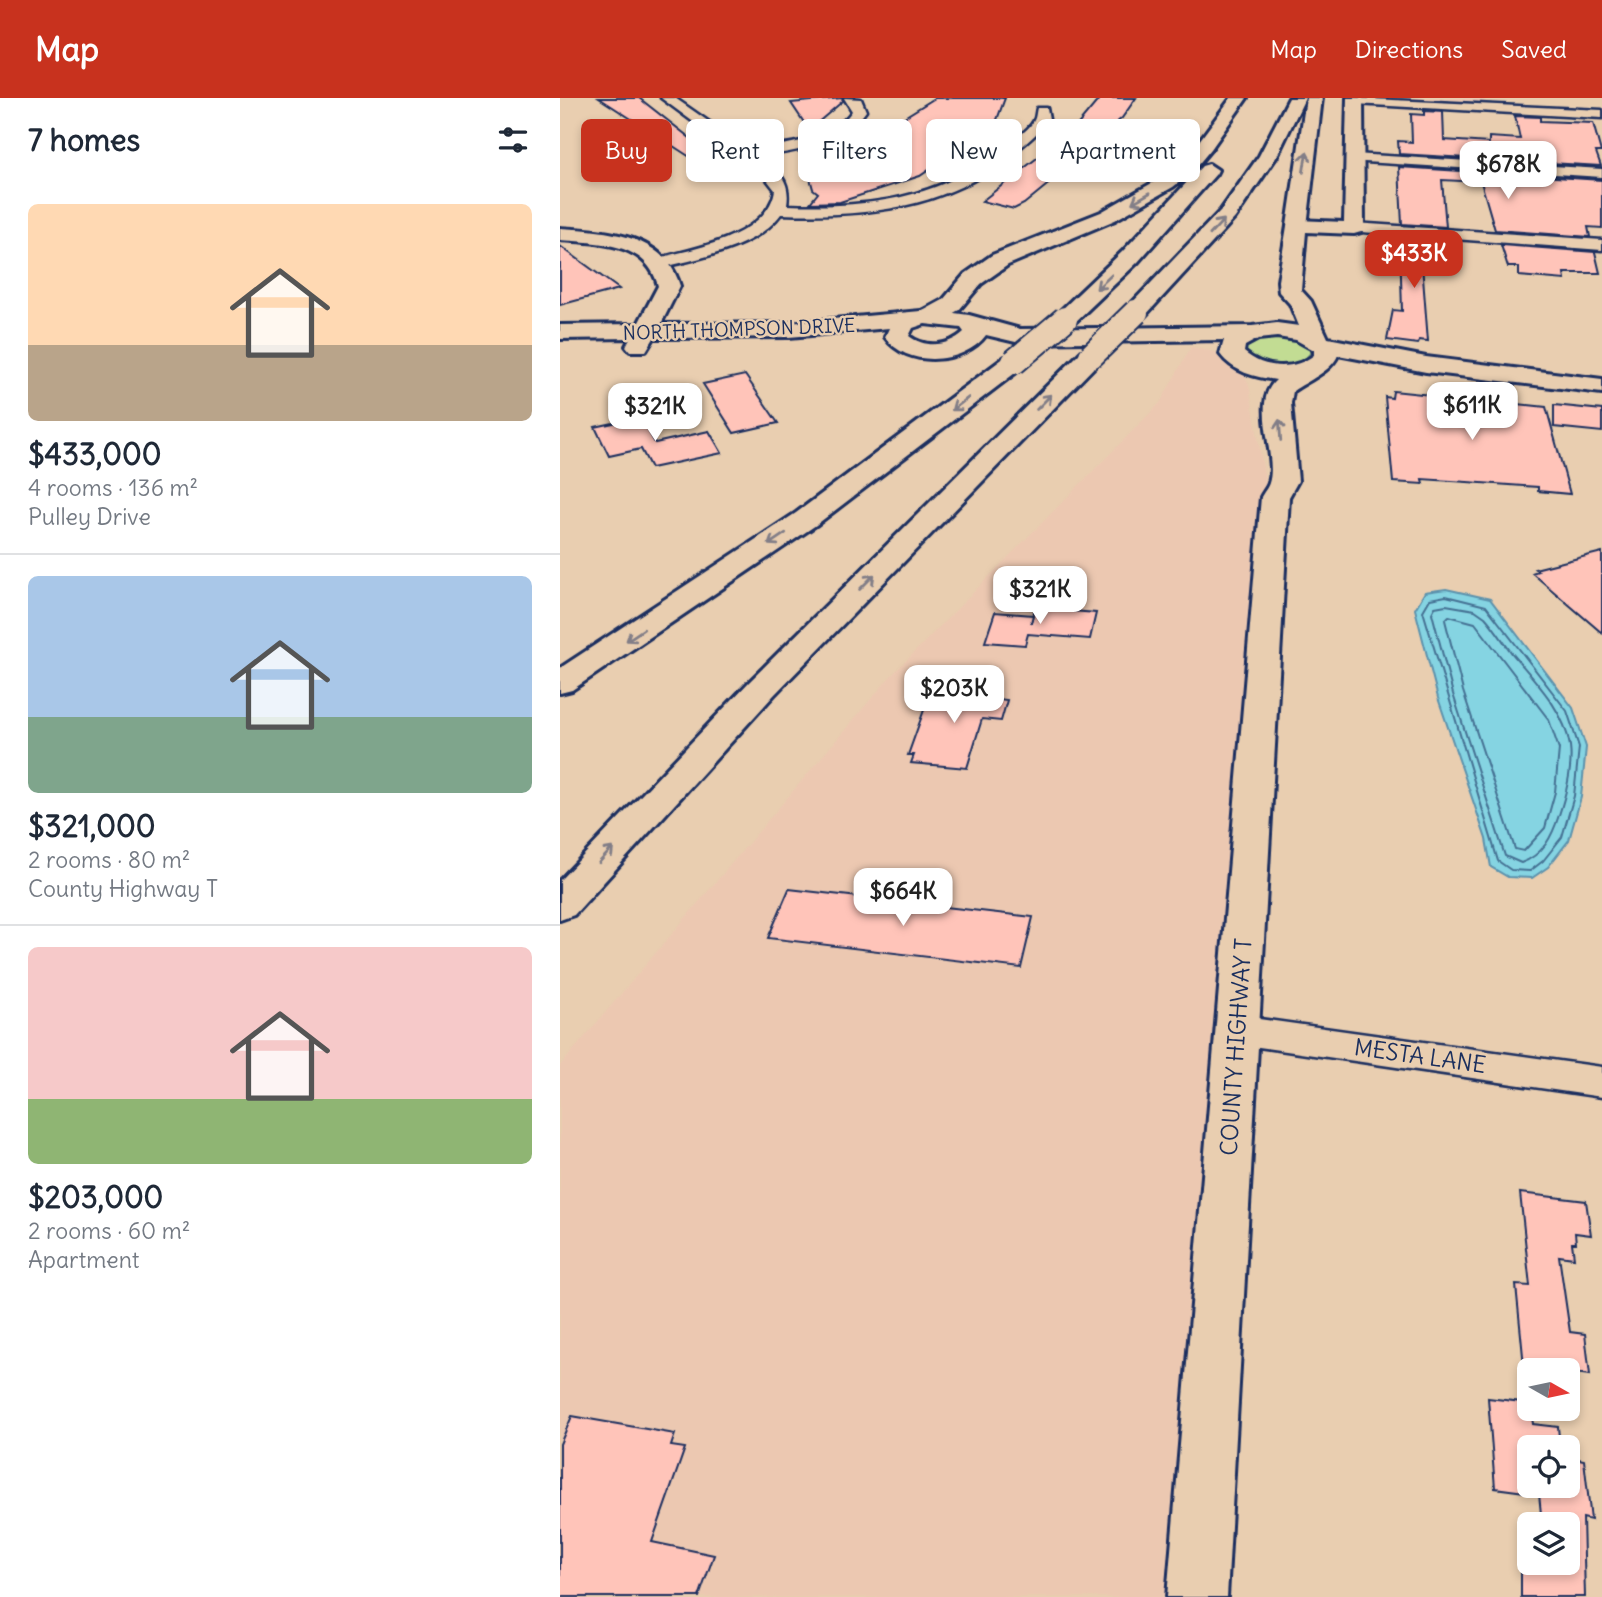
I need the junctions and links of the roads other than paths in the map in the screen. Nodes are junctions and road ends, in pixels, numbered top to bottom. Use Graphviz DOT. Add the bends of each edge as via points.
graph roads {
  1 [pos="667,98"];
  2 [pos="850,98"];
  3 [pos="1239,98"];
  4 [pos="1257,98"];
  5 [pos="1297,98"];
  6 [pos="1314,98"];
  7 [pos="1355,99"];
  8 [pos="1042,111"];
  9 [pos="1602,114"];
  10 [pos="696,119"];
  11 [pos="784,148"];
  12 [pos="1354,158"];
  13 [pos="1602,173"];
  14 [pos="777,182"];
  15 [pos="776,209"];
  16 [pos="1297,226"];
  17 [pos="1354,228"];
  18 [pos="560,234"];
  19 [pos="1602,245"];
  20 [pos="660,263"];
  21 [pos="1290,292"];
  22 [pos="924,318"];
  23 [pos="969,322"];
  24 [pos="560,332"];
  25 [pos="1253,333"];
  26 [pos="642,339"];
  27 [pos="1319,342"];
  28 [pos="908,346"];
  29 [pos="560,348"];
  30 [pos="954,348"];
  31 [pos="1236,358"];
  32 [pos="1310,369"];
  33 [pos="1447,369"];
  34 [pos="1602,386"];
  35 [pos="1275,496"];
  36 [pos="560,683"];
  37 [pos="762,688"];
  38 [pos="560,865"];
  39 [pos="560,905"];
  40 [pos="1238,1030"];
  41 [pos="1602,1082"];
  42 [pos="1197,1597"];
  1 -- 10 [label="street"];
  2 -- 11 [label="street" via="859,111 838,131"];
  3 -- 22 [label="main road, one-way" via="1205,145 1166,183 1108,216 1000,260 974,279 951,305"];
  4 -- 36 [label="main road, one-way, bridge" via="1193,190 1130,257 1014,362 806,519"];
  37 -- 5 [label="main road, one-way, bridge" via="1228,215 1268,156"];
  16 -- 6 [label="main road, one-way"];
  7 -- 9 [label="street"];
  7 -- 12 [label="main road"];
  8 -- 15 [label="street" via="1035,128 957,185 901,202 853,209"];
  12 -- 13 [label="street"];
  12 -- 17 [label="main road"];
  14 -- 15 [label="street" via="781,198"];
  15 -- 20 [label="street" via="768,220 741,237"];
  16 -- 17 [label="main road"];
  16 -- 21 [label="main road"];
  17 -- 19 [label="street"];
  18 -- 20 [label="main road" via="627,244"];
  20 -- 26 [label="main road" via="669,286"];
  21 -- 25 [label="main road" via="1279,316"];
  21 -- 27 [label="main road" via="1300,301"];
  22 -- 23 [label="main road, NORTH THOMPSON DRIVE"];
  22 -- 26 [label="main road, NORTH THOMPSON DRIVE"];
  22 -- 28 [label="main road" via="898,332"];
  23 -- 25 [label="main road" via="1020,336"];
  23 -- 30 [label="main road" via="976,333"];
  24 -- 26 [label="main road, NORTH THOMPSON DRIVE"];
  25 -- 27 [label="main road" via="1289,331"];
  25 -- 31 [label="main road" via="1233,344"];
  26 -- 28 [label="main road, NORTH THOMPSON DRIVE" via="733,344 848,337"];
  26 -- 29 [label="main road, NORTH THOMPSON DRIVE"];
  27 -- 32 [label="main road" via="1327,351 1326,358"];
  27 -- 33 [label="main road" via="1363,355"];
  28 -- 30 [label="main road, NORTH THOMPSON DRIVE"];
  30 -- 31 [label="main road" via="1009,343 1157,343"];
  31 -- 32 [label="main road" via="1273,372"];
  31 -- 35 [label="main road, COUNTY HIGHWAY T" via="1252,404 1265,480"];
  32 -- 33 [label="main road"];
  35 -- 32 [label="main road, COUNTY HIGHWAY T, one-way" via="1284,481 1279,395 1287,382"];
  33 -- 34 [label="main road"];
  35 -- 40 [label="main road, COUNTY HIGHWAY T"];
  37 -- 38 [label="main road" via="667,763"];
  39 -- 37 [label="main road, one-way"];
  40 -- 41 [label="street, MESTA LANE"];
  40 -- 42 [label="main road, COUNTY HIGHWAY T"];
}
